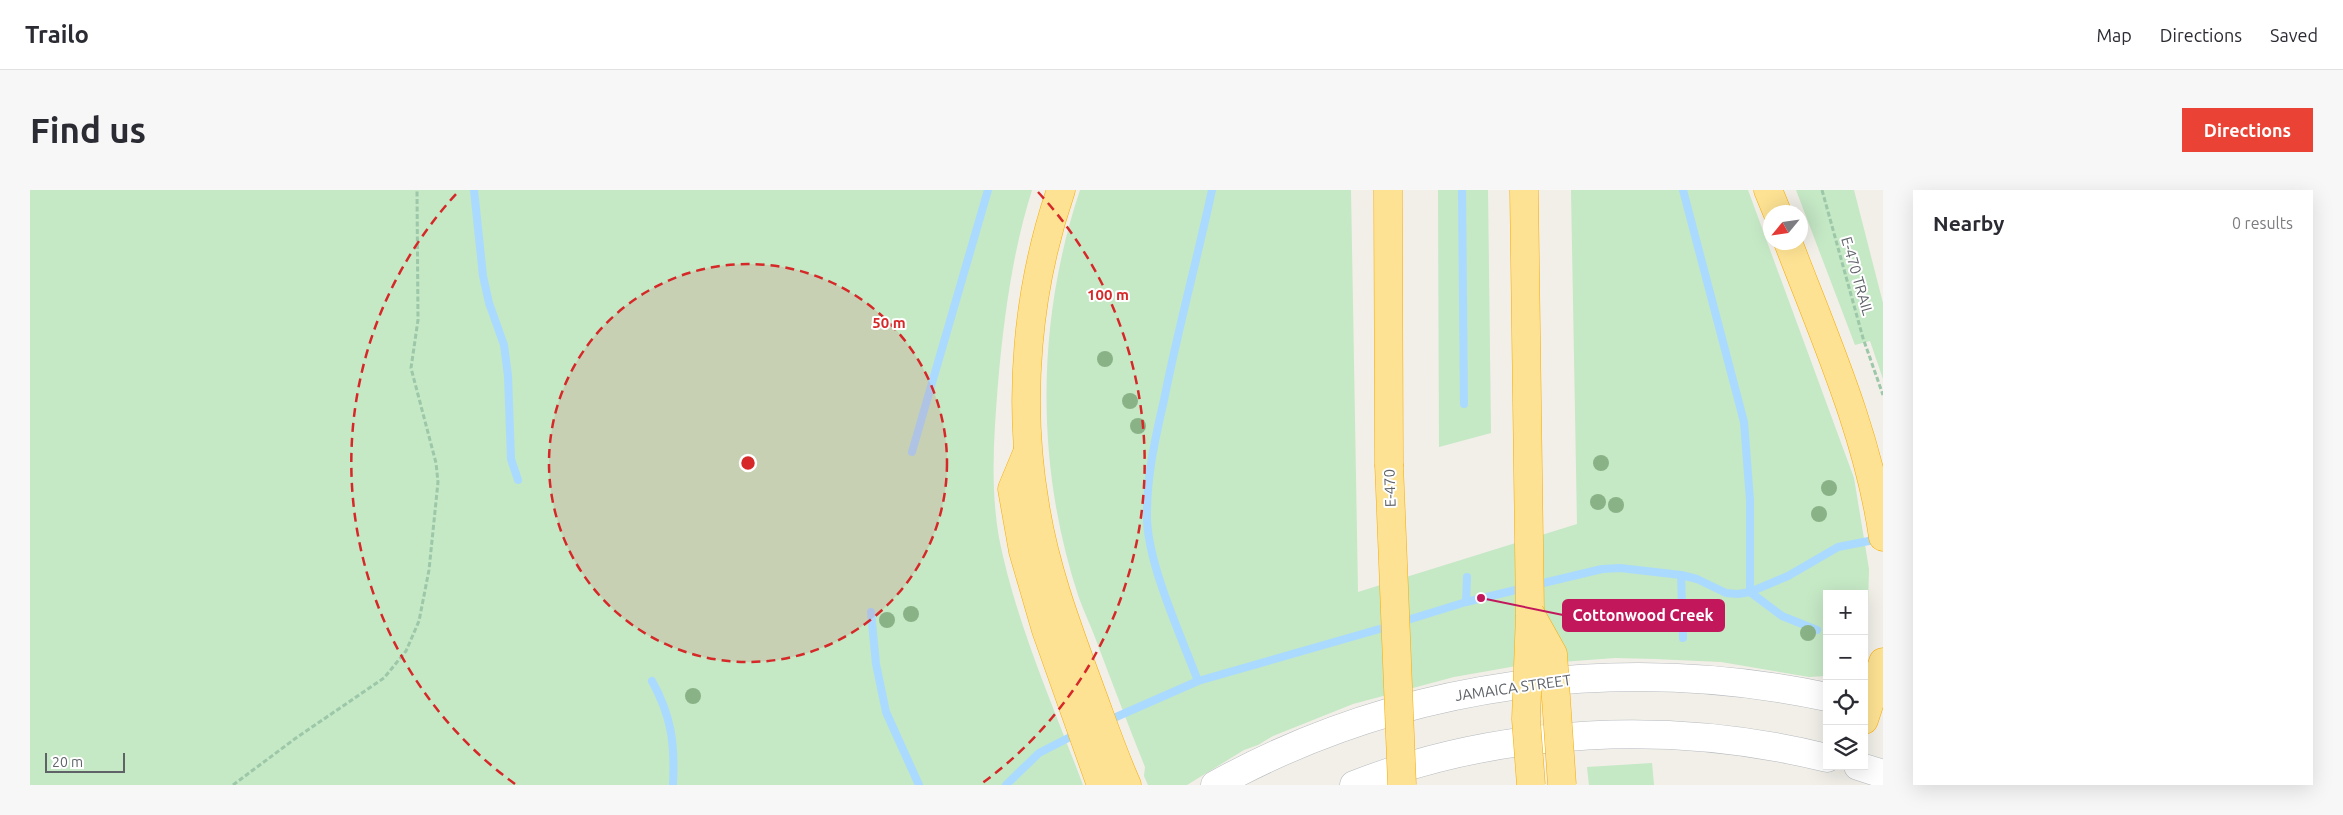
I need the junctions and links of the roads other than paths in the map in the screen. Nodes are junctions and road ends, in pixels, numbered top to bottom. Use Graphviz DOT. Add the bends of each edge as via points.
graph roads {
  1 [pos="1060,190"];
  2 [pos="1388,190"];
  3 [pos="1524,190"];
  4 [pos="1768,190"];
  5 [pos="1774,205"];
  6 [pos="1791,250"];
  7 [pos="1883,537"];
  8 [pos="1530,613"];
  9 [pos="1883,662"];
  10 [pos="1823,696"];
  11 [pos="1870,713"];
  12 [pos="1823,757"];
  13 [pos="1868,769"];
  14 [pos="1883,774"];
  15 [pos="1113,782"];
  16 [pos="1215,785"];
  17 [pos="1354,785"];
  18 [pos="1402,785"];
  19 [pos="1530,785"];
  20 [pos="1562,785"];
  1 -- 15 [label="highway" via="1042,261 1030,330 1028,449 1035,505 1058,600 1063,647"];
  2 -- 18 [label="highway, E-470, bridge" via="1389,464"];
  3 -- 8 [label="highway"];
  4 -- 5 [label="highway"];
  6 -- 7 [label="highway" via="1848,400 1872,476"];
  8 -- 19 [label="highway, bridge" via="1526,719"];
  8 -- 20 [label="highway, bridge" via="1553,654"];
  9 -- 11 [label="highway"];
  10 -- 16 [label="main road, JAMAICA STREET" via="1669,678 1592,677 1511,685 1437,699 1372,717 1286,750"];
  12 -- 17 [label="main road" via="1733,741 1594,735 1462,753"];
  13 -- 14 [label="main road"];
}
